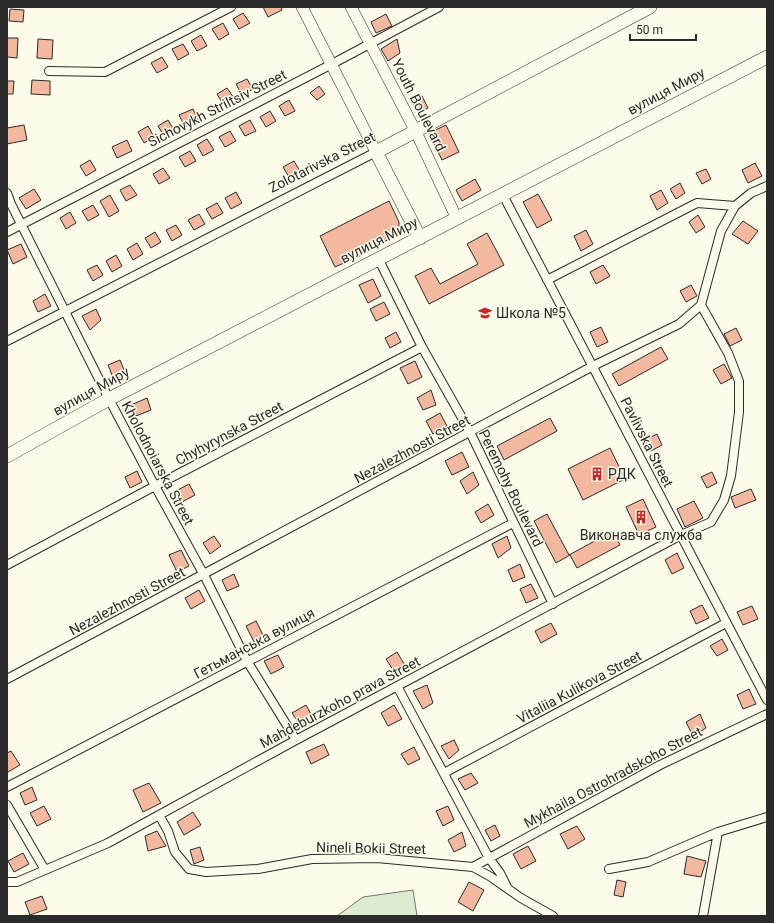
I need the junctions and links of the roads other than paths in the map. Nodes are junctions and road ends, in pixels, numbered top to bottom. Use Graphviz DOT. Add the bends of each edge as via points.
graph roads {
  1 [pos="231,7"];
  2 [pos="302,7"];
  3 [pos="351,7"];
  4 [pos="439,7"];
  5 [pos="650,7"];
  6 [pos="370,44"];
  7 [pos="767,57"];
  8 [pos="332,64"];
  9 [pos="49,71"];
  10 [pos="416,132"];
  11 [pos="376,152"];
  12 [pos="767,186"];
  13 [pos="7,193"];
  14 [pos="503,195"];
  15 [pos="735,206"];
  16 [pos="457,219"];
  17 [pos="21,224"];
  18 [pos="7,232"];
  19 [pos="420,238"];
  20 [pos="378,258"];
  21 [pos="547,280"];
  22 [pos="701,305"];
  23 [pos="66,311"];
  24 [pos="7,341"];
  25 [pos="422,347"];
  26 [pos="593,366"];
  27 [pos="109,398"];
  28 [pos="470,432"];
  29 [pos="7,456"];
  30 [pos="155,486"];
  31 [pos="513,523"];
  32 [pos="681,535"];
  33 [pos="7,565"];
  34 [pos="204,575"];
  35 [pos="553,604"];
  36 [pos="726,623"];
  37 [pos="247,661"];
  38 [pos="7,679"];
  39 [pos="397,686"];
  40 [pos="767,700"];
  41 [pos="767,714"];
  42 [pos="296,740"];
  43 [pos="444,774"];
  44 [pos="7,787"];
  45 [pos="7,804"];
  46 [pos="159,815"];
  47 [pos="767,817"];
  48 [pos="718,832"];
  49 [pos="489,858"];
  50 [pos="473,867"];
  51 [pos="610,869"];
  52 [pos="45,870"];
  53 [pos="7,882"];
  54 [pos="508,889"];
  55 [pos="553,916"];
  56 [pos="703,916"];
  1 -- 9 [label="street" via="105,72"];
  2 -- 8 [label="main road"];
  3 -- 6 [label="main road, Youth Boulevard"];
  4 -- 6 [label="street, Sichovykh Striltsiv Street"];
  5 -- 10 [label="main road, Zolotarivska Street"];
  6 -- 8 [label="street, Sichovykh Striltsiv Street"];
  6 -- 10 [label="main road, Youth Boulevard"];
  7 -- 14 [label="main road, вулиця Миру"];
  8 -- 11 [label="main road"];
  8 -- 17 [label="street, Sichovykh Striltsiv Street"];
  10 -- 11 [label="main road, Zolotarivska Street"];
  10 -- 16 [label="main road, Youth Boulevard"];
  11 -- 19 [label="main road"];
  11 -- 23 [label="street, Zolotarivska Street"];
  12 -- 15 [label="street" via="751,193"];
  13 -- 17 [label="street, Kholodnoiarska Street"];
  14 -- 16 [label="main road, вулиця Миру"];
  14 -- 21 [label="street, Pavlivska Street"];
  15 -- 21 [label="street" via="697,203"];
  15 -- 22 [label="street" via="721,231"];
  16 -- 19 [label="main road, вулиця Миру"];
  17 -- 18 [label="street, Sichovykh Striltsiv Street"];
  17 -- 23 [label="street, Kholodnoiarska Street"];
  19 -- 20 [label="main road, вулиця Миру"];
  20 -- 25 [label="street, Peremohy Boulevard"];
  20 -- 27 [label="main road, вулиця Миру"];
  21 -- 26 [label="street, Pavlivska Street"];
  22 -- 26 [label="street, Nezalezhnosti Street" via="678,324"];
  22 -- 32 [label="street, Mahdeburzkoho prava Street" via="728,353 739,381 738,412 731,476 724,500 711,522"];
  23 -- 24 [label="street, Zolotarivska Street"];
  23 -- 27 [label="street, Kholodnoiarska Street"];
  25 -- 28 [label="street, Peremohy Boulevard"];
  25 -- 30 [label="street, Chyhyrynska Street"];
  26 -- 28 [label="street, Nezalezhnosti Street"];
  26 -- 32 [label="street, Pavlivska Street"];
  27 -- 29 [label="main road, вулиця Миру"];
  27 -- 30 [label="street, Kholodnoiarska Street"];
  28 -- 31 [label="street, Peremohy Boulevard"];
  28 -- 34 [label="street, Nezalezhnosti Street"];
  30 -- 33 [label="street, Chyhyrynska Street"];
  30 -- 34 [label="street, Kholodnoiarska Street"];
  31 -- 35 [label="street, Peremohy Boulevard"];
  31 -- 37 [label="street, Гетьманська вулиця"];
  32 -- 35 [label="street, Mahdeburzkoho prava Street"];
  32 -- 36 [label="street, Pavlivska Street"];
  34 -- 37 [label="street, Kholodnoiarska Street"];
  34 -- 38 [label="street, Nezalezhnosti Street"];
  35 -- 39 [label="street, Mahdeburzkoho prava Street"];
  36 -- 40 [label="street, Pavlivska Street"];
  36 -- 43 [label="street, Vitaliia Kulikova Street"];
  37 -- 42 [label="street, Kholodnoiarska Street"];
  37 -- 44 [label="street, Гетьманська вулиця"];
  39 -- 42 [label="street, Mahdeburzkoho prava Street"];
  39 -- 43 [label="street"];
  41 -- 49 [label="street, Mykhaila Ostrohradskoho Street" via="660,765"];
  42 -- 46 [label="street, Mahdeburzkoho prava Street"];
  43 -- 49 [label="street"];
  45 -- 52 [label="street"];
  46 -- 50 [label="street, Nineli Bokii Street" via="175,852 189,869 206,872 258,869 312,859 377,858"];
  46 -- 52 [label="street, Mahdeburzkoho prava Street" via="108,843"];
  47 -- 48 [label="street"];
  48 -- 51 [label="street" via="648,862"];
  48 -- 56 [label="street"];
  49 -- 50 [label="street, Mykhaila Ostrohradskoho Street"];
  49 -- 54 [label="street"];
  50 -- 54 [label="street, Nineli Bokii Street"];
  52 -- 53 [label="street, Mahdeburzkoho prava Street" via="17,882"];
  54 -- 55 [label="street, Nineli Bokii Street"];
}
